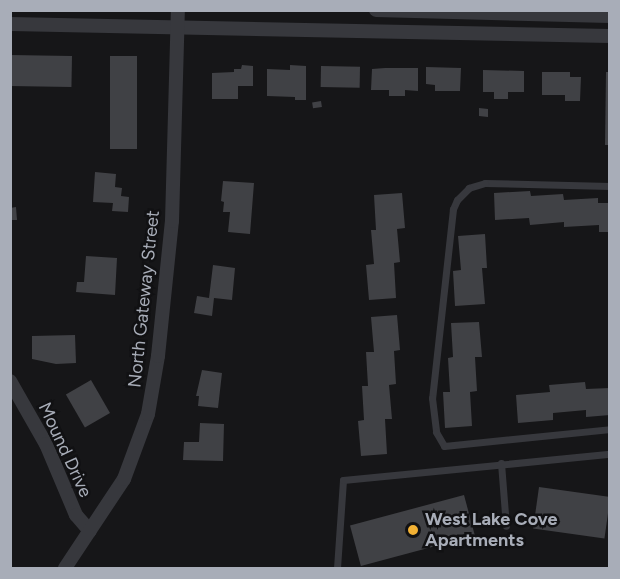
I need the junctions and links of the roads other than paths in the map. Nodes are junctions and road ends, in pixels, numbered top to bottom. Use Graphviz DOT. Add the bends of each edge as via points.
graph roads {
  1 [pos="178,10"];
  2 [pos="376,10"];
  3 [pos="609,16"];
  4 [pos="10,24"];
  5 [pos="178,27"];
  6 [pos="609,36"];
  7 [pos="609,186"];
  8 [pos="10,381"];
  9 [pos="609,429"];
  10 [pos="609,454"];
  11 [pos="501,463"];
  12 [pos="506,526"];
  13 [pos="90,531"];
  14 [pos="66,568"];
  15 [pos="337,568"];
  1 -- 5 [label="street, North Gateway Street"];
  2 -- 3 [label="street"];
  4 -- 5 [label="street"];
  5 -- 6 [label="street"];
  5 -- 13 [label="street, North Gateway Street" via="172,221 148,414 124,480"];
  7 -- 9 [label="lane" via="485,183 469,188 457,200 432,398 436,432 444,446"];
  8 -- 13 [label="street, Mound Drive" via="46,444 76,515"];
  10 -- 11 [label="lane"];
  11 -- 12 [label="lane"];
  11 -- 15 [label="lane" via="344,480"];
  13 -- 14 [label="street, North Gateway Street"];
}
